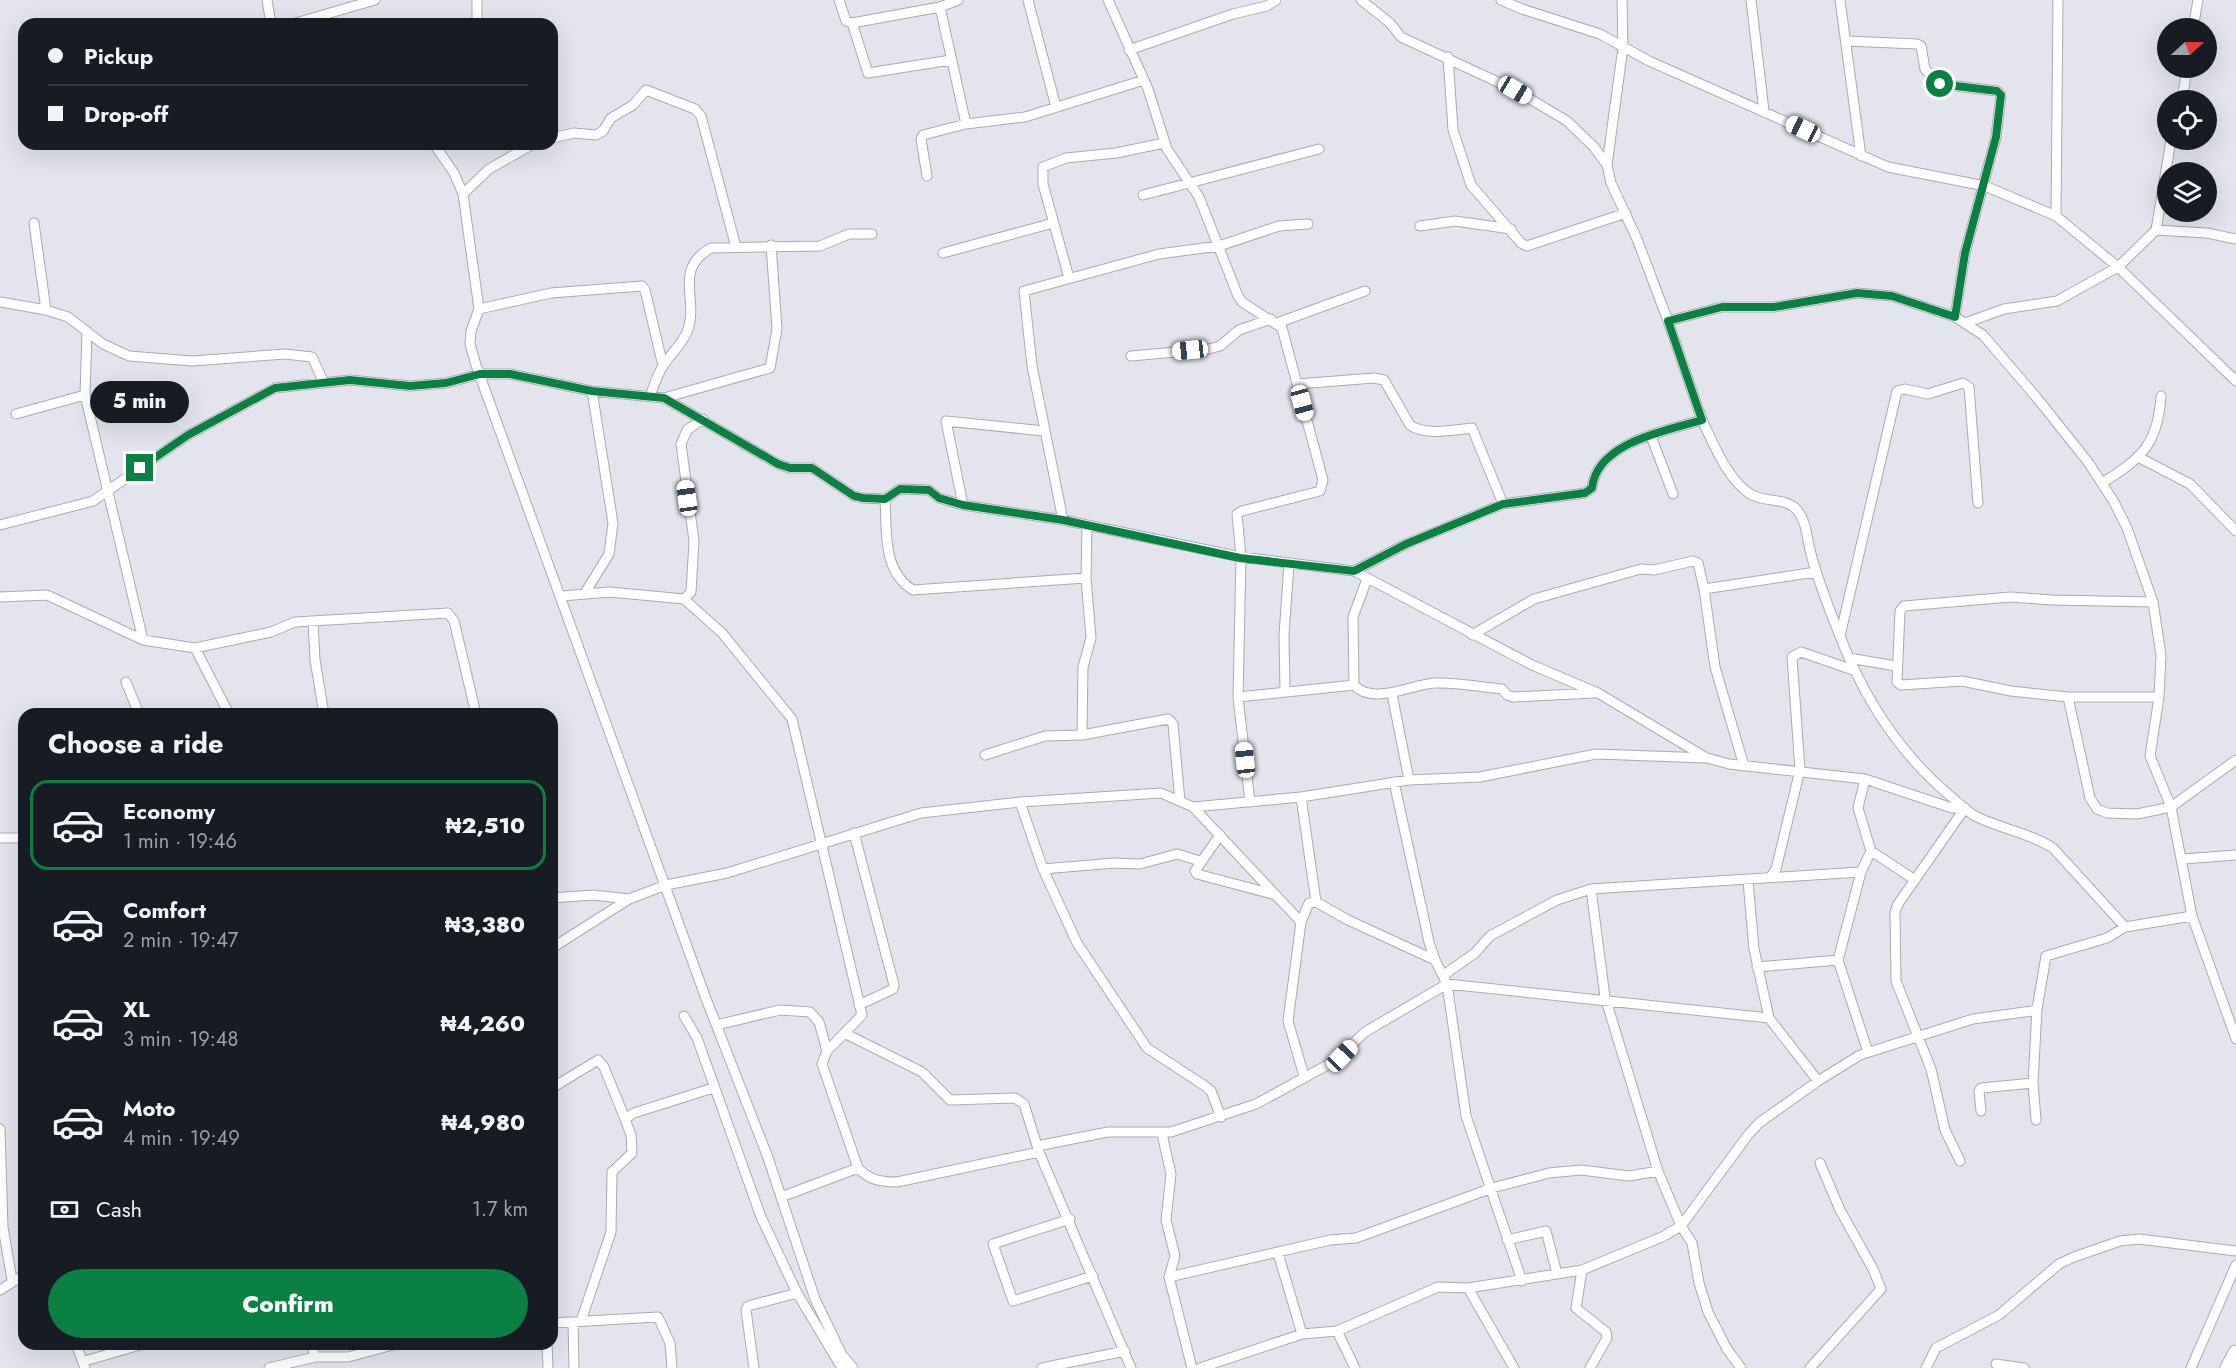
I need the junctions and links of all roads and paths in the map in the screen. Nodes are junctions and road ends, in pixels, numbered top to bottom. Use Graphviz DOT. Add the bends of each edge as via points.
graph roads {
  1 [pos="267,0"];
  2 [pos="375,0"];
  3 [pos="477,0"];
  4 [pos="838,0"];
  5 [pos="958,0"];
  6 [pos="1028,0"];
  7 [pos="1108,0"];
  8 [pos="1276,0"];
  9 [pos="1361,0"];
  10 [pos="1501,0"];
  11 [pos="1622,0"];
  12 [pos="1751,0"];
  13 [pos="1840,0"];
  14 [pos="2058,0"];
  15 [pos="2198,0"];
  16 [pos="939,7"];
  17 [pos="270,18"];
  18 [pos="313,18"];
  19 [pos="477,18"];
  20 [pos="2195,18"];
  21 [pos="852,23"];
  22 [pos="1846,41"];
  23 [pos="1623,47"];
  24 [pos="1129,50"];
  25 [pos="1448,57"];
  26 [pos="951,60"];
  27 [pos="1144,80"];
  28 [pos="1056,107"];
  29 [pos="1764,111"];
  30 [pos="966,124"];
  31 [pos="558,137"];
  32 [pos="1164,143"];
  33 [pos="1319,149"];
  34 [pos="439,150"];
  35 [pos="522,150"];
  36 [pos="2169,150"];
  37 [pos="1861,156"];
  38 [pos="1607,165"];
  39 [pos="927,176"];
  40 [pos="1190,182"];
  41 [pos="1985,186"];
  42 [pos="463,194"];
  43 [pos="1143,195"];
  44 [pos="1626,213"];
  45 [pos="2056,216"];
  46 [pos="34,223"];
  47 [pos="1053,223"];
  48 [pos="1308,224"];
  49 [pos="1420,226"];
  50 [pos="1511,230"];
  51 [pos="2156,230"];
  52 [pos="872,234"];
  53 [pos="2236,239"];
  54 [pos="771,245"];
  55 [pos="1219,246"];
  56 [pos="736,247"];
  57 [pos="943,253"];
  58 [pos="2118,267"];
  59 [pos="1069,278"];
  60 [pos="1365,291"];
  61 [pos="0,302"];
  62 [pos="479,309"];
  63 [pos="46,310"];
  64 [pos="1955,317"];
  65 [pos="1274,321"];
  66 [pos="1668,321"];
  67 [pos="1965,323"];
  68 [pos="87,331"];
  69 [pos="1131,356"];
  70 [pos="663,366"];
  71 [pos="480,374"];
  72 [pos="2235,376"];
  73 [pos="324,383"];
  74 [pos="1297,384"];
  75 [pos="592,391"];
  76 [pos="85,395"];
  77 [pos="650,396"];
  78 [pos="2161,396"];
  79 [pos="664,398"];
  80 [pos="16,414"];
  81 [pos="703,419"];
  82 [pos="1702,420"];
  83 [pos="1044,431"];
  84 [pos="1651,436"];
  85 [pos="2140,458"];
  86 [pos="2102,483"];
  87 [pos="108,490"];
  88 [pos="1672,494"];
  89 [pos="885,499"];
  90 [pos="1978,502"];
  91 [pos="1503,504"];
  92 [pos="963,505"];
  93 [pos="1063,520"];
  94 [pos="0,525"];
  95 [pos="1087,527"];
  96 [pos="2236,531"];
  97 [pos="1240,558"];
  98 [pos="1289,563"];
  99 [pos="1354,571"];
  100 [pos="1816,572"];
  101 [pos="1086,578"];
  102 [pos="1367,579"];
  103 [pos="1704,590"];
  104 [pos="585,593"];
  105 [pos="562,596"];
  106 [pos="0,597"];
  107 [pos="684,599"];
  108 [pos="2153,602"];
  109 [pos="313,621"];
  110 [pos="1472,635"];
  111 [pos="1840,636"];
  112 [pos="143,640"];
  113 [pos="195,648"];
  114 [pos="1849,658"];
  115 [pos="1896,666"];
  116 [pos="1853,670"];
  117 [pos="126,682"];
  118 [pos="1354,685"];
  119 [pos="1285,692"];
  120 [pos="1598,693"];
  121 [pos="1392,694"];
  122 [pos="2068,696"];
  123 [pos="1238,697"];
  124 [pos="2159,697"];
  125 [pos="137,708"];
  126 [pos="226,708"];
  127 [pos="323,708"];
  128 [pos="475,708"];
  129 [pos="1082,735"];
  130 [pos="984,755"];
  131 [pos="1707,758"];
  132 [pos="2236,760"];
  133 [pos="1744,766"];
  134 [pos="1800,770"];
  135 [pos="1865,779"];
  136 [pos="1409,780"];
  137 [pos="1394,782"];
  138 [pos="1301,797"];
  139 [pos="1180,801"];
  140 [pos="1020,802"];
  141 [pos="1250,802"];
  142 [pos="1193,807"];
  143 [pos="2171,807"];
  144 [pos="1965,808"];
  145 [pos="854,833"];
  146 [pos="1220,835"];
  147 [pos="0,838"];
  148 [pos="18,838"];
  149 [pos="822,843"];
  150 [pos="1871,851"];
  151 [pos="2236,855"];
  152 [pos="2183,859"];
  153 [pos="1200,861"];
  154 [pos="1043,869"];
  155 [pos="1861,872"];
  156 [pos="1772,876"];
  157 [pos="1916,880"];
  158 [pos="1748,881"];
  159 [pos="666,885"];
  160 [pos="1591,889"];
  161 [pos="1276,895"];
  162 [pos="558,898"];
  163 [pos="629,898"];
  164 [pos="1316,902"];
  165 [pos="2192,916"];
  166 [pos="1301,922"];
  167 [pos="2125,927"];
  168 [pos="558,944"];
  169 [pos="1435,960"];
  170 [pos="1839,960"];
  171 [pos="1757,967"];
  172 [pos="1446,980"];
  173 [pos="1607,1000"];
  174 [pos="859,1005"];
  175 [pos="2037,1009"];
  176 [pos="684,1016"];
  177 [pos="1769,1018"];
  178 [pos="716,1025"];
  179 [pos="846,1034"];
  180 [pos="1916,1036"];
  181 [pos="2236,1039"];
  182 [pos="827,1051"];
  183 [pos="1868,1052"];
  184 [pos="1304,1077"];
  185 [pos="1818,1082"];
  186 [pos="2033,1083"];
  187 [pos="558,1084"];
  188 [pos="713,1088"];
  189 [pos="1981,1110"];
  190 [pos="1221,1117"];
  191 [pos="625,1119"];
  192 [pos="2036,1120"];
  193 [pos="0,1129"];
  194 [pos="1162,1134"];
  195 [pos="1038,1149"];
  196 [pos="1960,1161"];
  197 [pos="1820,1163"];
  198 [pos="858,1168"];
  199 [pos="1658,1172"];
  200 [pos="1492,1188"];
  201 [pos="781,1197"];
  202 [pos="1070,1219"];
  203 [pos="1682,1226"];
  204 [pos="1507,1240"];
  205 [pos="2236,1251"];
  206 [pos="1278,1253"];
  207 [pos="2236,1265"];
  208 [pos="1582,1270"];
  209 [pos="1557,1274"];
  210 [pos="1093,1276"];
  211 [pos="1169,1277"];
  212 [pos="18,1278"];
  213 [pos="12,1281"];
  214 [pos="1522,1281"];
  215 [pos="1468,1288"];
  216 [pos="0,1290"];
  217 [pos="797,1293"];
  218 [pos="577,1321"];
  219 [pos="558,1323"];
  220 [pos="1337,1330"];
  221 [pos="1302,1334"];
  222 [pos="79,1350"];
  223 [pos="126,1350"];
  224 [pos="313,1350"];
  225 [pos="374,1350"];
  226 [pos="547,1350"];
  227 [pos="1125,1351"];
  228 [pos="2236,1353"];
  229 [pos="315,1357"];
  230 [pos="1996,1364"];
  231 [pos="85,1365"];
  232 [pos="269,1368"];
  233 [pos="548,1368"];
  234 [pos="574,1368"];
  235 [pos="672,1368"];
  236 [pos="754,1368"];
  237 [pos="842,1368"];
  238 [pos="853,1368"];
  239 [pos="1042,1368"];
  240 [pos="1131,1368"];
  241 [pos="1192,1368"];
  242 [pos="1200,1368"];
  243 [pos="1355,1368"];
  244 [pos="1514,1368"];
  245 [pos="1590,1368"];
  246 [pos="1741,1368"];
  247 [pos="1810,1368"];
  248 [pos="1926,1368"];
  249 [pos="2024,1368"];
  250 [pos="2191,1368"];
  251 [pos="2228,1368"];
  1 -- 17 [label="street"];
  2 -- 18 [label="street"];
  3 -- 19 [label="street"];
  4 -- 21 [label="street" via="846,21"];
  5 -- 16 [label="street"];
  6 -- 28 [label="street"];
  7 -- 24 [label="street"];
  8 -- 24 [label="street"];
  9 -- 25 [label="street" via="1401,37"];
  10 -- 23 [label="street" via="1600,34"];
  11 -- 23 [label="street"];
  12 -- 29 [label="street"];
  13 -- 22 [label="street"];
  14 -- 45 [label="street"];
  15 -- 20 [label="street"];
  16 -- 21 [label="street"];
  16 -- 26 [label="street"];
  21 -- 26 [label="street" via="868,73"];
  22 -- 37 [label="street"];
  22 -- 41 [label="street" via="1917,44 1921,46 1925,69 1940,84 2000,92"];
  23 -- 29 [label="street"];
  23 -- 38 [label="street"];
  24 -- 27 [label="street"];
  25 -- 38 [label="street" via="1567,121"];
  25 -- 50 [label="street" via="1453,130 1469,180"];
  26 -- 30 [label="street"];
  27 -- 28 [label="street"];
  27 -- 32 [label="street"];
  28 -- 30 [label="street" via="1025,117"];
  29 -- 37 [label="street"];
  30 -- 39 [label="street" via="923,135"];
  31 -- 56 [label="street" via="596,135 646,90 696,109"];
  32 -- 40 [label="street"];
  32 -- 47 [label="street" via="1047,163 1043,167 1043,184"];
  33 -- 40 [label="street"];
  34 -- 42 [label="street"];
  35 -- 42 [label="street" via="489,169"];
  36 -- 51 [label="street"];
  37 -- 41 [label="street" via="1888,167"];
  38 -- 44 [label="street"];
  40 -- 43 [label="street"];
  40 -- 55 [label="street" via="1200,196"];
  41 -- 45 [label="street"];
  41 -- 64 [label="street" via="1965,253"];
  42 -- 62 [label="street"];
  44 -- 50 [label="street" via="1527,246"];
  44 -- 66 [label="street"];
  45 -- 58 [label="street"];
  46 -- 63 [label="street"];
  47 -- 57 [label="street"];
  47 -- 59 [label="street"];
  48 -- 55 [label="street" via="1279,226"];
  49 -- 50 [label="street" via="1455,221"];
  51 -- 53 [label="street"];
  51 -- 58 [label="street"];
  52 -- 54 [label="street" via="849,234 820,246"];
  54 -- 56 [label="street"];
  54 -- 79 [label="street" via="777,329 770,368"];
  55 -- 59 [label="street" via="1159,254"];
  55 -- 65 [label="street" via="1242,302"];
  56 -- 70 [label="street" via="711,248 694,262 689,272 687,333"];
  58 -- 67 [label="street" via="2057,301 2004,309"];
  58 -- 72 [label="street"];
  59 -- 83 [label="street" via="1024,291"];
  60 -- 65 [label="street"];
  61 -- 63 [label="street"];
  62 -- 70 [label="street" via="551,293 642,286"];
  62 -- 71 [label="street" via="470,344"];
  63 -- 68 [label="street" via="68,316"];
  64 -- 66 [label="street" via="1892,296 1857,293 1774,307 1722,307"];
  64 -- 67 [label="street"];
  65 -- 69 [label="street" via="1239,330 1220,346"];
  65 -- 74 [label="street" via="1282,328"];
  66 -- 82 [label="street"];
  67 -- 86 [label="street" via="1998,350"];
  68 -- 73 [label="street" via="129,356 192,361 285,354 312,357"];
  68 -- 76 [label="street"];
  70 -- 77 [label="street"];
  71 -- 73 [label="street" via="446,383 410,386 350,380"];
  71 -- 75 [label="street" via="510,374"];
  71 -- 105 [label="street"];
  73 -- 87 [label="street" via="264,393 188,435"];
  74 -- 91 [label="street" via="1384,380 1416,430 1472,428"];
  74 -- 97 [label="street" via="1323,486 1316,492 1242,510 1237,519"];
  75 -- 77 [label="street"];
  75 -- 104 [label="street" via="613,523 609,554"];
  76 -- 80 [label="street"];
  76 -- 87 [label="street"];
  77 -- 79 [label="street"];
  78 -- 85 [label="street" via="2152,440"];
  79 -- 81 [label="street"];
  81 -- 89 [label="street" via="778,464 790,468 808,466 854,496"];
  81 -- 107 [label="street" via="687,430 681,444 694,541 691,592"];
  82 -- 84 [label="street"];
  82 -- 100 [label="street" via="1715,447 1743,487 1753,496 1792,504 1799,512"];
  83 -- 92 [label="street" via="946,421"];
  83 -- 93 [label="street"];
  84 -- 88 [label="street"];
  84 -- 91 [label="street" via="1616,450 1585,493"];
  85 -- 86 [label="street"];
  85 -- 96 [label="street" via="2190,484"];
  86 -- 108 [label="street" via="2127,528"];
  87 -- 94 [label="street" via="93,501"];
  87 -- 112 [label="street"];
  89 -- 92 [label="street" via="900,489 929,490 939,498"];
  89 -- 101 [label="street" via="890,560 900,581 913,590"];
  90 -- 111 [label="street" via="1969,387 1963,383 1923,394 1897,391"];
  91 -- 99 [label="street" via="1406,544"];
  92 -- 93 [label="street"];
  93 -- 95 [label="street"];
  95 -- 97 [label="street"];
  95 -- 101 [label="street"];
  97 -- 98 [label="street"];
  97 -- 123 [label="street"];
  98 -- 99 [label="street"];
  98 -- 119 [label="street" via="1284,627"];
  99 -- 102 [label="street"];
  100 -- 103 [label="street"];
  100 -- 111 [label="street"];
  101 -- 129 [label="street" via="1091,638 1083,667"];
  102 -- 110 [label="street"];
  102 -- 118 [label="street" via="1353,617"];
  103 -- 110 [label="street" via="1698,563 1693,561 1654,570 1645,568 1534,599"];
  103 -- 133 [label="street" via="1715,667"];
  104 -- 105 [label="street"];
  104 -- 107 [label="street" via="610,591"];
  105 -- 159 [label="street"];
  106 -- 112 [label="street" via="47,595"];
  107 -- 149 [label="street" via="722,633 792,719"];
  108 -- 115 [label="street" via="2012,597 1904,606 1900,611"];
  108 -- 124 [label="street" via="2161,656"];
  109 -- 113 [label="street" via="295,622 271,632"];
  109 -- 127 [label="street"];
  109 -- 128 [label="street" via="448,613 454,621"];
  110 -- 120 [label="street"];
  111 -- 114 [label="street"];
  112 -- 113 [label="street"];
  113 -- 126 [label="street"];
  114 -- 115 [label="street"];
  114 -- 116 [label="street"];
  115 -- 122 [label="street" via="1897,682 1901,685 1962,681 2011,691"];
  116 -- 134 [label="street" via="1801,652 1792,657"];
  116 -- 144 [label="street" via="1900,745 1922,772"];
  117 -- 125 [label="street"];
  118 -- 119 [label="street"];
  118 -- 121 [label="street" via="1365,694"];
  119 -- 123 [label="street"];
  120 -- 121 [label="street" via="1513,697 1502,689 1437,683"];
  120 -- 131 [label="street"];
  121 -- 136 [label="street"];
  122 -- 124 [label="street"];
  122 -- 143 [label="street" via="2090,798 2097,809 2137,814"];
  123 -- 141 [label="street"];
  124 -- 143 [label="street" via="2150,756"];
  129 -- 130 [label="street" via="1045,736"];
  129 -- 139 [label="street" via="1172,719"];
  131 -- 133 [label="street"];
  131 -- 136 [label="street" via="1596,754 1480,777"];
  132 -- 143 [label="street"];
  133 -- 134 [label="street"];
  134 -- 135 [label="street"];
  134 -- 156 [label="street"];
  135 -- 144 [label="street" via="1952,808"];
  135 -- 150 [label="street" via="1858,808"];
  136 -- 137 [label="street"];
  137 -- 138 [label="street"];
  137 -- 169 [label="street"];
  138 -- 141 [label="street"];
  138 -- 164 [label="street"];
  139 -- 140 [label="street" via="1161,793"];
  139 -- 142 [label="street"];
  140 -- 145 [label="street" via="930,811"];
  140 -- 154 [label="street"];
  141 -- 142 [label="street"];
  142 -- 146 [label="street"];
  143 -- 152 [label="street"];
  144 -- 157 [label="street"];
  144 -- 167 [label="street" via="1977,817 2053,848"];
  145 -- 149 [label="street"];
  145 -- 174 [label="street" via="894,985"];
  146 -- 153 [label="street"];
  146 -- 161 [label="street"];
  147 -- 148 [label="street"];
  149 -- 159 [label="street" via="727,873"];
  149 -- 174 [label="street"];
  150 -- 155 [label="street"];
  150 -- 157 [label="street"];
  151 -- 152 [label="street"];
  152 -- 165 [label="street"];
  153 -- 154 [label="street" via="1177,854 1140,864"];
  153 -- 161 [label="street" via="1195,871 1201,877"];
  154 -- 190 [label="street" via="1077,943 1147,1048 1211,1091"];
  155 -- 156 [label="street"];
  155 -- 170 [label="street"];
  156 -- 158 [label="street"];
  157 -- 180 [label="street" via="1895,912 1894,965"];
  158 -- 160 [label="street"];
  158 -- 171 [label="street"];
  159 -- 163 [label="street"];
  159 -- 178 [label="street"];
  160 -- 172 [label="street" via="1557,900 1490,936"];
  160 -- 173 [label="street"];
  161 -- 166 [label="street"];
  162 -- 163 [label="street"];
  163 -- 168 [label="street"];
  164 -- 166 [label="street" via="1309,903"];
  164 -- 169 [label="street"];
  165 -- 167 [label="street"];
  165 -- 181 [label="street"];
  166 -- 184 [label="street" via="1288,1021"];
  167 -- 175 [label="street" via="2108,938 2046,956"];
  169 -- 172 [label="street"];
  170 -- 171 [label="street"];
  170 -- 183 [label="street"];
  171 -- 177 [label="street"];
  172 -- 173 [label="street"];
  172 -- 184 [label="street" via="1365,1032 1333,1062"];
  172 -- 200 [label="street" via="1466,1116"];
  173 -- 177 [label="street"];
  173 -- 199 [label="street"];
  174 -- 179 [label="street" via="861,1019"];
  175 -- 180 [label="street" via="1974,1019"];
  175 -- 186 [label="street"];
  176 -- 188 [label="street" via="697,1038"];
  177 -- 185 [label="street"];
  178 -- 182 [label="street" via="780,1010 810,1012 819,1022"];
  178 -- 201 [label="street"];
  179 -- 182 [label="street"];
  179 -- 195 [label="street" via="922,1072 950,1100 1020,1099"];
  180 -- 183 [label="street"];
  180 -- 196 [label="street" via="1930,1069 1945,1130"];
  182 -- 198 [label="street" via="822,1064"];
  183 -- 185 [label="street"];
  184 -- 190 [label="street" via="1256,1104"];
  185 -- 203 [label="street" via="1759,1123"];
  186 -- 189 [label="street" via="1981,1088"];
  186 -- 192 [label="street"];
  187 -- 191 [label="street" via="598,1060"];
  188 -- 191 [label="street"];
  188 -- 217 [label="street" via="761,1218"];
  190 -- 194 [label="street"];
  191 -- 218 [label="street" via="632,1153 612,1172 611,1232"];
  193 -- 213 [label="street" via="3,1227"];
  194 -- 195 [label="street" via="1107,1131"];
  194 -- 211 [label="street" via="1171,1174 1166,1220 1175,1256"];
  195 -- 198 [label="street" via="897,1182 879,1182"];
  195 -- 202 [label="street"];
  197 -- 247 [label="street" via="1881,1289"];
  198 -- 201 [label="street"];
  199 -- 200 [label="street" via="1614,1176 1566,1171"];
  199 -- 203 [label="street"];
  200 -- 204 [label="street"];
  200 -- 206 [label="street" via="1356,1238 1330,1239"];
  201 -- 238 [label="street" via="823,1320"];
  202 -- 210 [label="street"];
  202 -- 210 [label="street" via="993,1244 1013,1301"];
  203 -- 208 [label="street"];
  203 -- 246 [label="street" via="1692,1244 1708,1312"];
  204 -- 209 [label="street" via="1546,1231"];
  204 -- 214 [label="street"];
  205 -- 248 [label="street" via="2139,1239 2120,1241 2074,1257 2059,1264 1999,1315 1936,1348"];
  206 -- 211 [label="street"];
  206 -- 221 [label="street"];
  207 -- 250 [label="street"];
  208 -- 209 [label="street"];
  208 -- 245 [label="street" via="1576,1308 1606,1332 1607,1338"];
  209 -- 214 [label="street"];
  210 -- 227 [label="street"];
  211 -- 241 [label="street"];
  212 -- 213 [label="street"];
  213 -- 216 [label="street"];
  214 -- 215 [label="street"];
  215 -- 220 [label="street" via="1430,1289"];
  215 -- 244 [label="street"];
  217 -- 236 [label="street" via="750,1305 746,1310"];
  217 -- 237 [label="street"];
  218 -- 219 [label="street"];
  218 -- 234 [label="street"];
  218 -- 235 [label="street" via="658,1317 670,1343"];
  220 -- 221 [label="street"];
  220 -- 243 [label="street"];
  221 -- 242 [label="street"];
  222 -- 231 [label="street"];
  223 -- 231 [label="street"];
  224 -- 229 [label="street"];
  225 -- 229 [label="street" via="348,1357"];
  226 -- 233 [label="street"];
  227 -- 239 [label="street"];
  227 -- 240 [label="street"];
  228 -- 251 [label="main road"];
  229 -- 232 [label="street"];
  230 -- 249 [label="street"];
}
